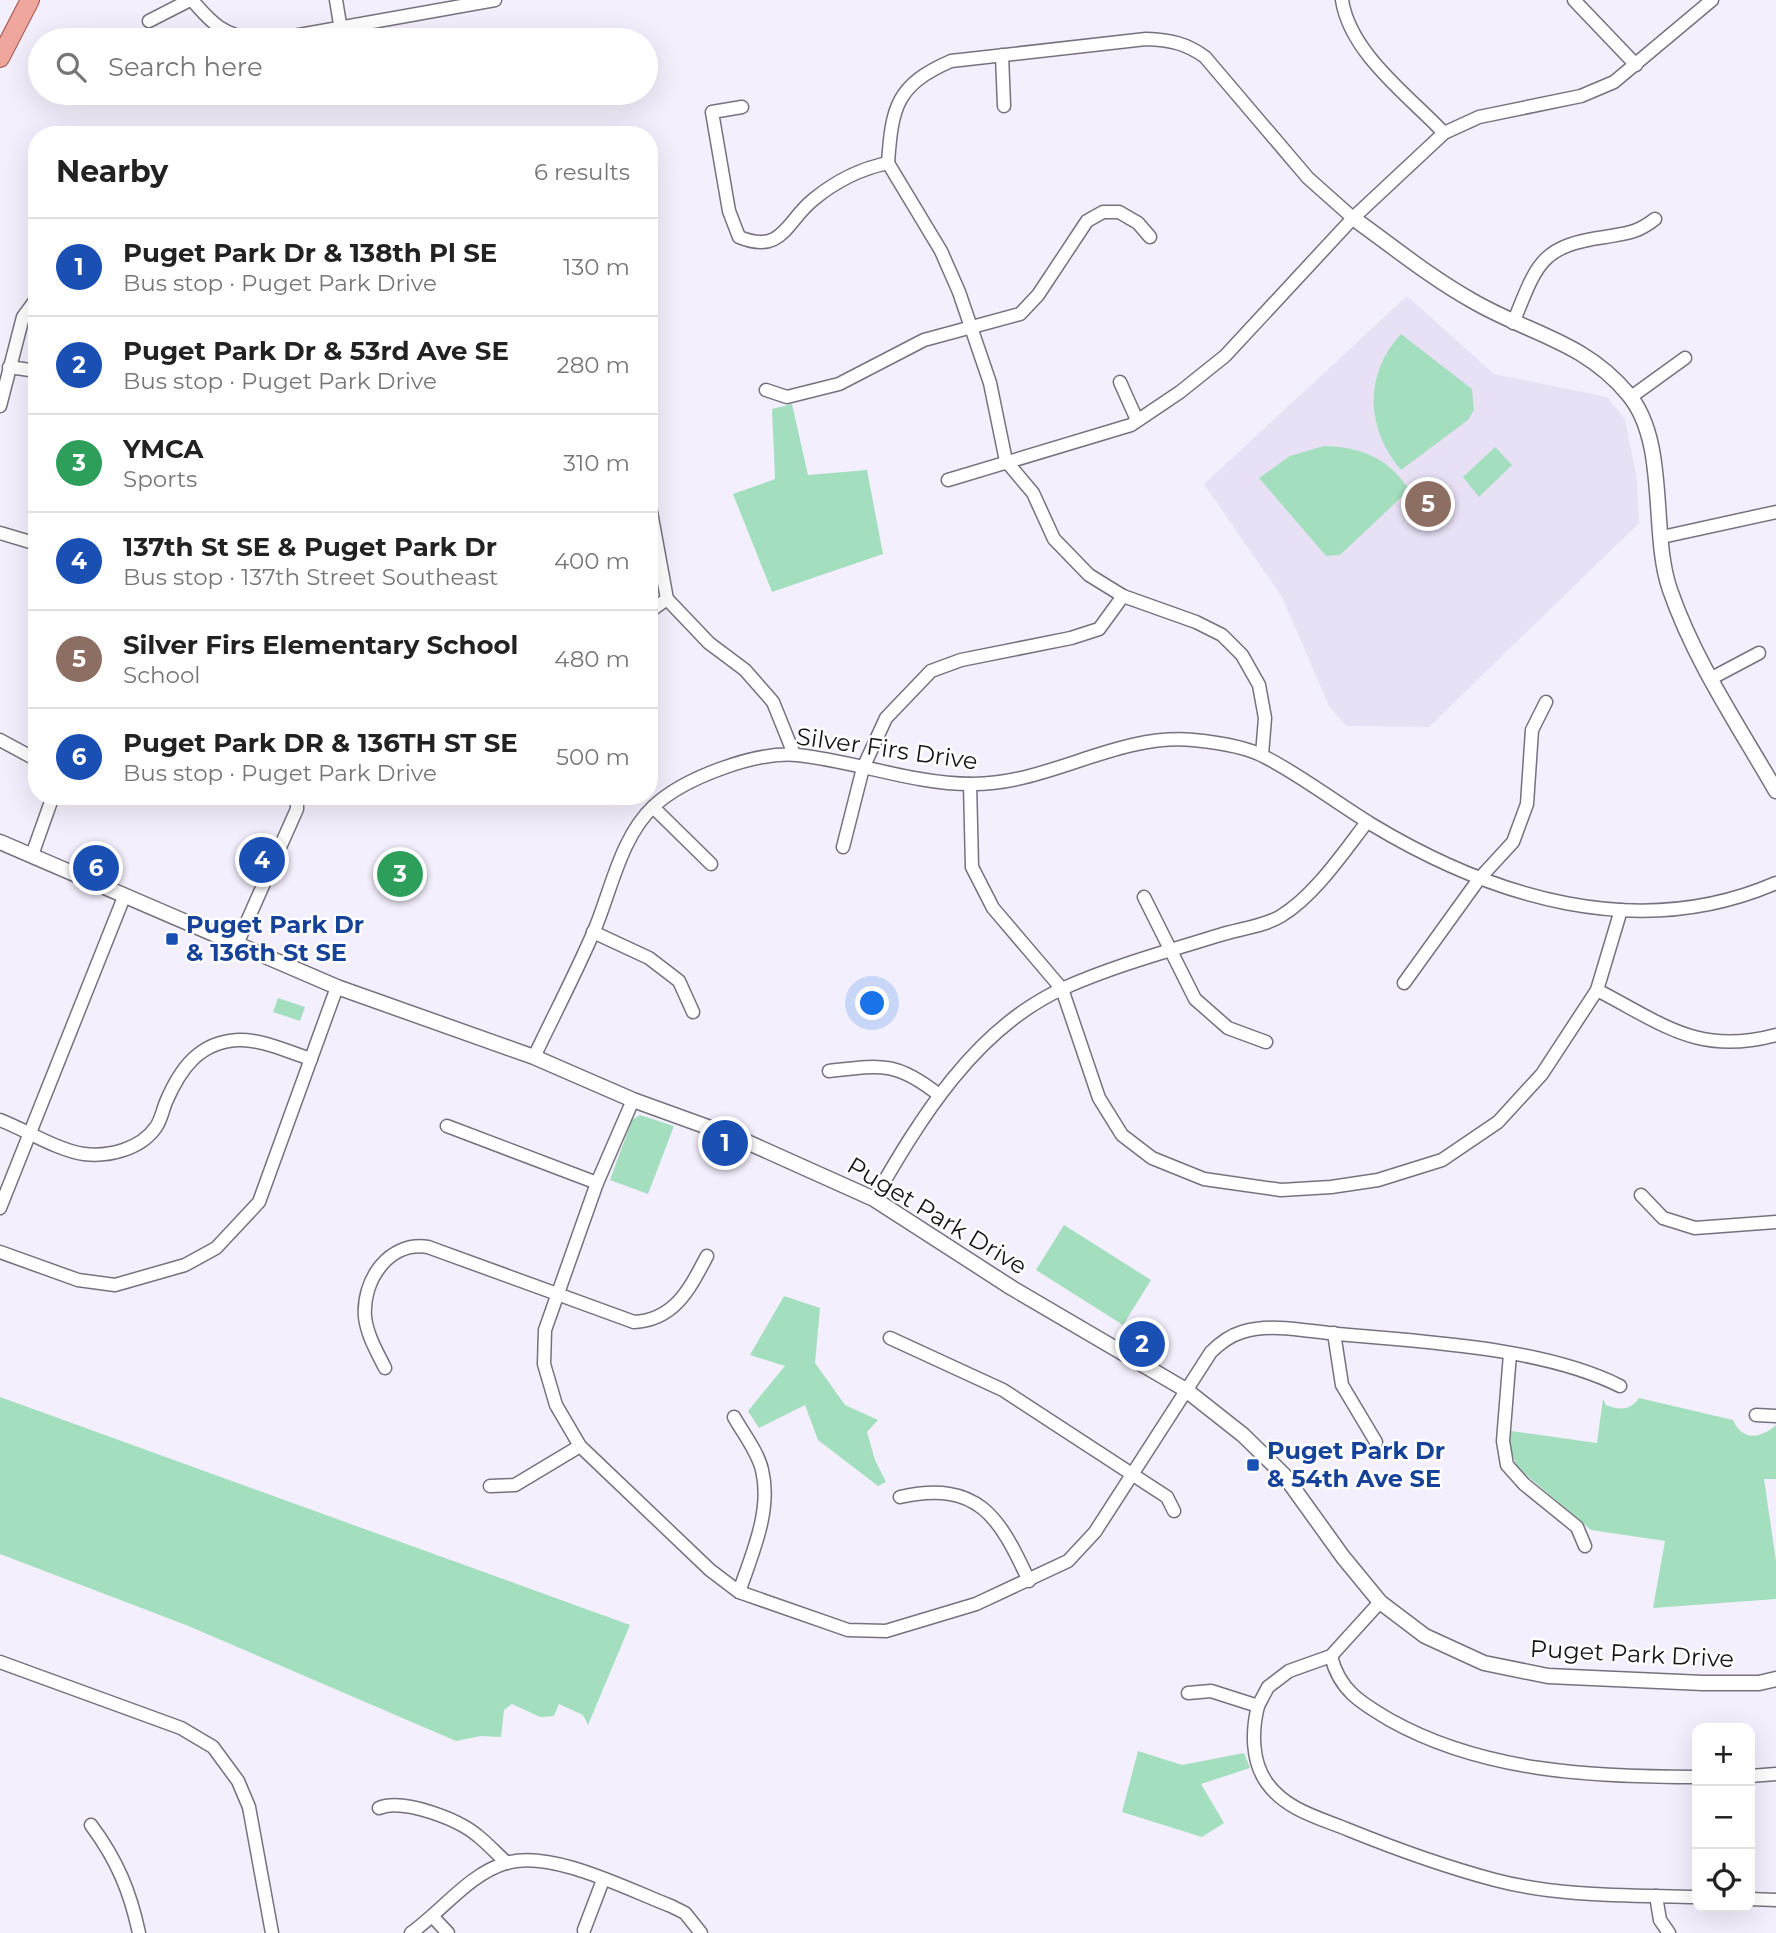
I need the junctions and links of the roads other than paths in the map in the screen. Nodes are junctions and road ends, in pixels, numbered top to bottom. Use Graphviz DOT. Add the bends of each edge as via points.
graph roads {
  1 [pos="30,0"];
  2 [pos="191,0"];
  3 [pos="336,0"];
  4 [pos="495,0"];
  5 [pos="1342,0"];
  6 [pos="1574,0"];
  7 [pos="1712,0"];
  8 [pos="149,21"];
  9 [pos="219,28"];
  10 [pos="341,28"];
  11 [pos="351,28"];
  12 [pos="1002,55"];
  13 [pos="0,58"];
  14 [pos="1636,65"];
  15 [pos="1004,106"];
  16 [pos="742,107"];
  17 [pos="1444,133"];
  18 [pos="888,163"];
  19 [pos="1353,218"];
  20 [pos="1655,219"];
  21 [pos="1150,237"];
  22 [pos="28,310"];
  23 [pos="1513,323"];
  24 [pos="972,329"];
  25 [pos="1685,358"];
  26 [pos="9,367"];
  27 [pos="28,370"];
  28 [pos="1119,382"];
  29 [pos="766,390"];
  30 [pos="1630,397"];
  31 [pos="0,406"];
  32 [pos="1137,421"];
  33 [pos="1006,461"];
  34 [pos="948,480"];
  35 [pos="1776,512"];
  36 [pos="0,533"];
  37 [pos="1662,537"];
  38 [pos="28,541"];
  39 [pos="658,550"];
  40 [pos="1123,596"];
  41 [pos="667,599"];
  42 [pos="658,606"];
  43 [pos="1759,653"];
  44 [pos="1710,679"];
  45 [pos="1546,702"];
  46 [pos="0,740"];
  47 [pos="794,754"];
  48 [pos="1262,754"];
  49 [pos="28,755"];
  50 [pos="863,768"];
  51 [pos="970,784"];
  52 [pos="1776,791"];
  53 [pos="658,803"];
  54 [pos="50,805"];
  55 [pos="297,805"];
  56 [pos="656,805"];
  57 [pos="653,807"];
  58 [pos="1367,822"];
  59 [pos="0,842"];
  60 [pos="843,847"];
  61 [pos="32,855"];
  62 [pos="710,864"];
  63 [pos="1479,879"];
  64 [pos="1776,883"];
  65 [pos="124,897"];
  66 [pos="1144,897"];
  67 [pos="1621,910"];
  68 [pos="593,932"];
  69 [pos="237,944"];
  70 [pos="1171,950"];
  71 [pos="1404,983"];
  72 [pos="337,987"];
  73 [pos="1062,989"];
  74 [pos="1597,990"];
  75 [pos="693,1012"];
  76 [pos="1776,1035"];
  77 [pos="1266,1042"];
  78 [pos="534,1057"];
  79 [pos="311,1059"];
  80 [pos="829,1071"];
  81 [pos="939,1095"];
  82 [pos="633,1100"];
  83 [pos="0,1120"];
  84 [pos="446,1126"];
  85 [pos="29,1131"];
  86 [pos="597,1184"];
  87 [pos="1641,1195"];
  88 [pos="874,1199"];
  89 [pos="0,1208"];
  90 [pos="1776,1222"];
  91 [pos="0,1252"];
  92 [pos="707,1256"];
  93 [pos="559,1296"];
  94 [pos="1334,1333"];
  95 [pos="890,1338"];
  96 [pos="1510,1353"];
  97 [pos="385,1368"];
  98 [pos="1620,1385"];
  99 [pos="1186,1390"];
  100 [pos="1756,1415"];
  101 [pos="1776,1416"];
  102 [pos="734,1417"];
  103 [pos="1377,1442"];
  104 [pos="580,1446"];
  105 [pos="1132,1474"];
  106 [pos="490,1486"];
  107 [pos="900,1497"];
  108 [pos="1174,1511"];
  109 [pos="1585,1546"];
  110 [pos="1029,1580"];
  111 [pos="738,1592"];
  112 [pos="1380,1602"];
  113 [pos="1331,1656"];
  114 [pos="0,1662"];
  115 [pos="1776,1679"];
  116 [pos="1188,1693"];
  117 [pos="1258,1706"];
  118 [pos="1776,1774"];
  119 [pos="1755,1776"];
  120 [pos="1692,1777"];
  121 [pos="379,1808"];
  122 [pos="91,1825"];
  123 [pos="507,1863"];
  124 [pos="603,1880"];
  125 [pos="1656,1896"];
  126 [pos="1692,1897"];
  127 [pos="1755,1899"];
  128 [pos="1776,1900"];
  129 [pos="433,1917"];
  130 [pos="698,1928"];
  131 [pos="584,1930"];
  132 [pos="139,1933"];
  133 [pos="272,1933"];
  134 [pos="411,1933"];
  135 [pos="448,1933"];
  136 [pos="1669,1933"];
  1 -- 13 [label="main road"];
  2 -- 8 [label="street"];
  2 -- 9 [label="street"];
  3 -- 10 [label="street"];
  4 -- 11 [label="street"];
  5 -- 17 [label="street" via="1359,45"];
  6 -- 14 [label="street"];
  7 -- 14 [label="street"];
  12 -- 15 [label="street"];
  12 -- 18 [label="street" via="951,61 912,85 897,100"];
  12 -- 19 [label="street" via="1146,39 1191,46 1308,178"];
  14 -- 17 [label="street" via="1614,82 1581,96 1479,117"];
  16 -- 18 [label="street" via="712,112 729,211 739,237 757,244 775,239 811,201 847,176"];
  17 -- 19 [label="street"];
  18 -- 24 [label="street" via="941,251"];
  19 -- 23 [label="street" via="1469,300"];
  19 -- 32 [label="street" via="1224,356"];
  20 -- 23 [label="street" via="1639,232 1573,241 1557,248 1530,282"];
  21 -- 24 [label="street" via="1119,212 1103,212 1087,220 1038,295 1020,314"];
  22 -- 26 [label="street"];
  23 -- 30 [label="street" via="1601,365"];
  24 -- 29 [label="street" via="924,340 839,384 787,397"];
  24 -- 33 [label="street" via="990,383"];
  25 -- 30 [label="street"];
  26 -- 27 [label="street"];
  26 -- 31 [label="street"];
  28 -- 32 [label="street"];
  30 -- 37 [label="street" via="1651,452"];
  32 -- 33 [label="street"];
  33 -- 34 [label="street"];
  33 -- 40 [label="street" via="1032,493 1054,539 1089,575"];
  35 -- 37 [label="street"];
  36 -- 38 [label="street"];
  37 -- 44 [label="street" via="1668,586"];
  39 -- 41 [label="street"];
  40 -- 48 [label="street" via="1196,622 1222,635 1242,655 1259,685 1265,718"];
  40 -- 50 [label="street" via="1099,629 931,671 886,718"];
  41 -- 42 [label="street"];
  41 -- 47 [label="street" via="773,702"];
  43 -- 44 [label="street"];
  44 -- 52 [label="street"];
  45 -- 63 [label="street" via="1532,730 1523,817 1513,842"];
  46 -- 49 [label="street"];
  47 -- 50 [label="street, Silver Firs Drive"];
  47 -- 53 [label="street, Silver Firs Drive" via="720,770 682,786"];
  48 -- 51 [label="street, Silver Firs Drive" via="1192,740 1129,746 1024,780"];
  48 -- 58 [label="street, Silver Firs Drive"];
  50 -- 51 [label="street, Silver Firs Drive"];
  50 -- 60 [label="street"];
  51 -- 73 [label="street" via="972,867 993,908"];
  54 -- 61 [label="street"];
  55 -- 69 [label="street"];
  56 -- 57 [label="street, Silver Firs Drive"];
  57 -- 62 [label="street"];
  57 -- 68 [label="street, Silver Firs Drive" via="629,841"];
  58 -- 63 [label="street, Silver Firs Drive"];
  58 -- 70 [label="street" via="1328,872 1280,916"];
  59 -- 61 [label="street, Puget Park Drive"];
  61 -- 65 [label="street, Puget Park Drive"];
  63 -- 67 [label="street, Silver Firs Drive" via="1552,902"];
  63 -- 71 [label="street"];
  64 -- 67 [label="street, Silver Firs Drive" via="1710,905"];
  65 -- 69 [label="street, Puget Park Drive"];
  65 -- 85 [label="street"];
  66 -- 70 [label="street"];
  67 -- 74 [label="street"];
  68 -- 75 [label="street" via="649,958 678,981"];
  68 -- 78 [label="street, Silver Firs Drive"];
  69 -- 72 [label="street, Puget Park Drive"];
  70 -- 73 [label="street"];
  70 -- 77 [label="street" via="1195,999 1228,1028"];
  72 -- 78 [label="street, Puget Park Drive"];
  72 -- 79 [label="street"];
  73 -- 74 [label="street" via="1099,1098 1122,1135 1152,1157 1204,1180 1281,1190 1378,1180 1442,1160 1498,1122 1542,1074"];
  73 -- 81 [label="street" via="1014,1019"];
  74 -- 76 [label="street" via="1695,1039 1748,1043"];
  78 -- 82 [label="street, Puget Park Drive"];
  79 -- 85 [label="street" via="259,1043 217,1044 188,1062 174,1082 156,1127 121,1151 81,1154"];
  79 -- 91 [label="street" via="259,1202 216,1248 185,1265 115,1285 78,1280"];
  80 -- 81 [label="street" via="894,1067"];
  81 -- 88 [label="street"];
  82 -- 86 [label="street"];
  82 -- 88 [label="street, Puget Park Drive" via="738,1138"];
  83 -- 85 [label="street"];
  84 -- 86 [label="street"];
  85 -- 89 [label="street"];
  86 -- 93 [label="street"];
  87 -- 90 [label="street" via="1663,1219 1695,1228"];
  88 -- 99 [label="street, Puget Park Drive" via="1012,1288"];
  92 -- 93 [label="street" via="677,1306 648,1321 634,1322"];
  93 -- 97 [label="street" via="428,1247 396,1250 379,1265 365,1316 370,1339"];
  93 -- 104 [label="street" via="545,1330 544,1364 556,1405"];
  94 -- 96 [label="street"];
  94 -- 99 [label="street" via="1283,1327 1242,1332 1221,1341"];
  94 -- 103 [label="street" via="1342,1385"];
  95 -- 105 [label="street" via="1003,1391"];
  96 -- 98 [label="street"];
  96 -- 109 [label="street" via="1503,1441 1507,1465 1577,1527"];
  99 -- 105 [label="street"];
  99 -- 112 [label="street, Puget Park Drive" via="1284,1475"];
  100 -- 101 [label="street"];
  102 -- 111 [label="street" via="762,1468 765,1502"];
  104 -- 106 [label="street" via="515,1485"];
  104 -- 111 [label="street"];
  105 -- 108 [label="street" via="1167,1497"];
  105 -- 110 [label="street" via="1095,1532 1068,1561"];
  107 -- 110 [label="street" via="953,1492 980,1505 1007,1534"];
  110 -- 111 [label="street" via="976,1604 886,1631 848,1630"];
  112 -- 113 [label="street"];
  112 -- 115 [label="street, Puget Park Drive" via="1425,1636 1484,1663 1548,1676 1703,1683"];
  113 -- 117 [label="street" via="1289,1671 1268,1687"];
  113 -- 120 [label="street" via="1346,1692 1360,1703 1415,1733 1484,1758 1535,1768"];
  114 -- 133 [label="street" via="181,1728 213,1747 238,1780 248,1807"];
  116 -- 117 [label="street" via="1211,1691"];
  117 -- 125 [label="street" via="1252,1728 1256,1756 1266,1782 1293,1808 1497,1881"];
  118 -- 119 [label="street"];
  121 -- 123 [label="street" via="392,1803 431,1812 476,1834"];
  122 -- 132 [label="street" via="112,1853 130,1892"];
  123 -- 124 [label="street" via="541,1861"];
  123 -- 129 [label="street" via="463,1888"];
  124 -- 130 [label="street" via="671,1906"];
  124 -- 131 [label="street"];
  125 -- 126 [label="street"];
  125 -- 136 [label="street" via="1660,1920"];
  127 -- 128 [label="street"];
  129 -- 134 [label="street"];
  129 -- 135 [label="street"];
}
